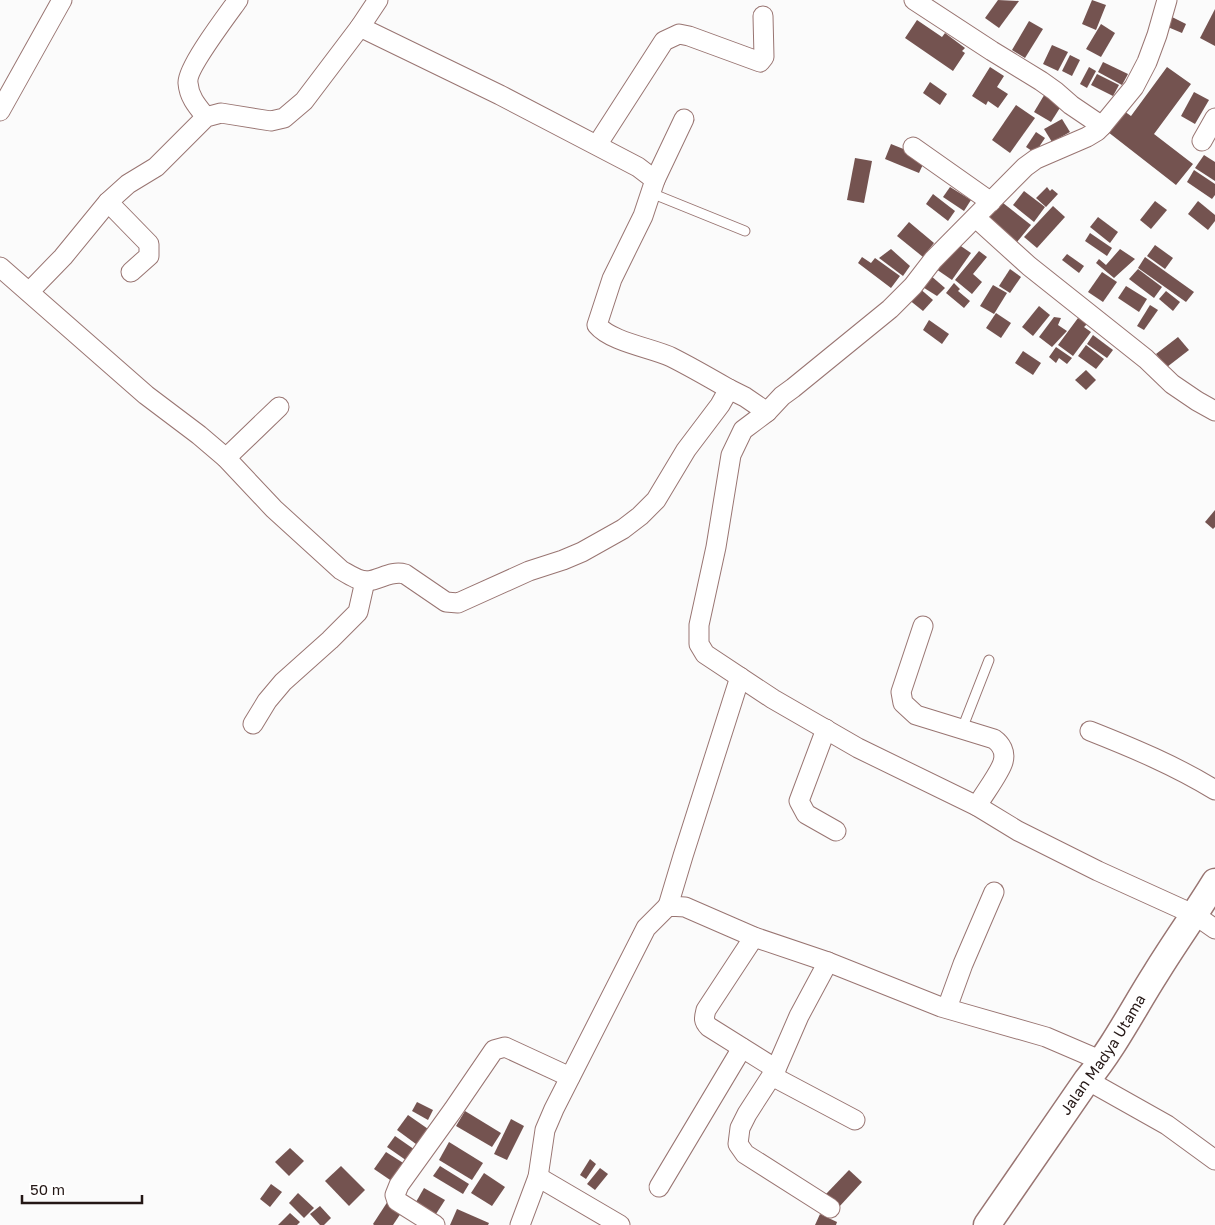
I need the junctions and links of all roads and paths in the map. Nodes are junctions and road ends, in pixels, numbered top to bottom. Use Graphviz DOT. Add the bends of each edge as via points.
graph roads {
  1 [pos="62,0"];
  2 [pos="238,0"];
  3 [pos="378,0"];
  4 [pos="914,0"];
  5 [pos="1166,0"];
  6 [pos="763,16"];
  7 [pos="360,27"];
  8 [pos="0,111"];
  9 [pos="206,117"];
  10 [pos="1215,118"];
  11 [pos="684,119"];
  12 [pos="1102,126"];
  13 [pos="1202,141"];
  14 [pos="597,145"];
  15 [pos="913,147"];
  16 [pos="653,186"];
  17 [pos="108,202"];
  18 [pos="991,202"];
  19 [pos="976,218"];
  20 [pos="745,231"];
  21 [pos="0,267"];
  22 [pos="131,272"];
  23 [pos="29,292"];
  24 [pos="737,393"];
  25 [pos="279,407"];
  26 [pos="765,410"];
  27 [pos="1215,411"];
  28 [pos="226,458"];
  29 [pos="365,581"];
  30 [pos="923,626"];
  31 [pos="988,660"];
  32 [pos="740,677"];
  33 [pos="253,724"];
  34 [pos="962,729"];
  35 [pos="826,730"];
  36 [pos="1090,731"];
  37 [pos="1215,790"];
  38 [pos="977,806"];
  39 [pos="836,831"];
  40 [pos="1215,882"];
  41 [pos="994,892"];
  42 [pos="668,906"];
  43 [pos="1205,922"];
  44 [pos="754,937"];
  45 [pos="828,962"];
  46 [pos="947,1008"];
  47 [pos="742,1048"];
  48 [pos="1095,1071"];
  49 [pos="774,1072"];
  50 [pos="570,1077"];
  51 [pos="855,1120"];
  52 [pos="1215,1160"];
  53 [pos="538,1177"];
  54 [pos="660,1186"];
  55 [pos="830,1208"];
  56 [pos="435,1225"];
  57 [pos="520,1225"];
  58 [pos="620,1225"];
  59 [pos="987,1225"];
  1 -- 8 [label="street"];
  2 -- 9 [label="street" via="197,59 187,80 191,98"];
  3 -- 7 [label="street"];
  4 -- 12 [label="street" via="1056,91"];
  5 -- 12 [label="street" via="1147,62 1134,87"];
  6 -- 14 [label="street" via="764,57 760,62 690,36 679,34 664,41"];
  7 -- 9 [label="street" via="304,101 284,118 271,121 221,113"];
  7 -- 14 [label="street"];
  9 -- 17 [label="street" via="156,167 128,184"];
  10 -- 13 [label="street"];
  11 -- 16 [label="street"];
  12 -- 18 [label="street" via="1087,138 1036,159"];
  14 -- 16 [label="street" via="638,166"];
  15 -- 18 [label="street"];
  16 -- 20 [label="lane"];
  16 -- 24 [label="street" via="644,216 612,279 597,325 629,343 670,356"];
  17 -- 22 [label="street" via="149,244 150,256"];
  17 -- 23 [label="street"];
  18 -- 19 [label="street"];
  19 -- 26 [label="street" via="890,309"];
  19 -- 27 [label="street" via="1172,384"];
  21 -- 23 [label="street"];
  23 -- 28 [label="street" via="146,395"];
  24 -- 26 [label="street"];
  24 -- 29 [label="street" via="720,405 686,450 656,500 623,529 582,552 529,571 458,603 446,602 398,572"];
  25 -- 28 [label="street"];
  26 -- 32 [label="street" via="743,430 731,455 699,625 700,649"];
  28 -- 29 [label="street" via="274,509 341,570"];
  29 -- 33 [label="street" via="358,612 283,682"];
  30 -- 34 [label="street" via="901,692 903,703 916,715"];
  31 -- 34 [label="lane"];
  32 -- 35 [label="street"];
  32 -- 42 [label="street"];
  34 -- 38 [label="street" via="994,739 1004,752 1003,762"];
  35 -- 38 [label="street"];
  35 -- 39 [label="street" via="799,801 806,814"];
  36 -- 37 [label="street" via="1154,758"];
  38 -- 43 [label="street" via="1018,831"];
  40 -- 43 [label="street, Jalan Madya Utama"];
  41 -- 46 [label="street"];
  42 -- 44 [label="street" via="685,907"];
  42 -- 50 [label="street" via="646,928"];
  43 -- 48 [label="street, Jalan Madya Utama" via="1157,972"];
  44 -- 45 [label="street"];
  44 -- 47 [label="street" via="706,1010 704,1019 709,1027"];
  45 -- 46 [label="street"];
  45 -- 49 [label="street"];
  46 -- 48 [label="street" via="1046,1038"];
  47 -- 49 [label="street"];
  47 -- 54 [label="street"];
  48 -- 52 [label="street"];
  48 -- 59 [label="street, Jalan Madya Utama"];
  49 -- 51 [label="street"];
  49 -- 55 [label="street" via="747,1114 740,1128 738,1144 745,1154"];
  50 -- 53 [label="street" via="545,1130"];
  50 -- 56 [label="street" via="505,1047 494,1050 395,1195 397,1201"];
  53 -- 57 [label="street"];
  53 -- 58 [label="street"];
}
